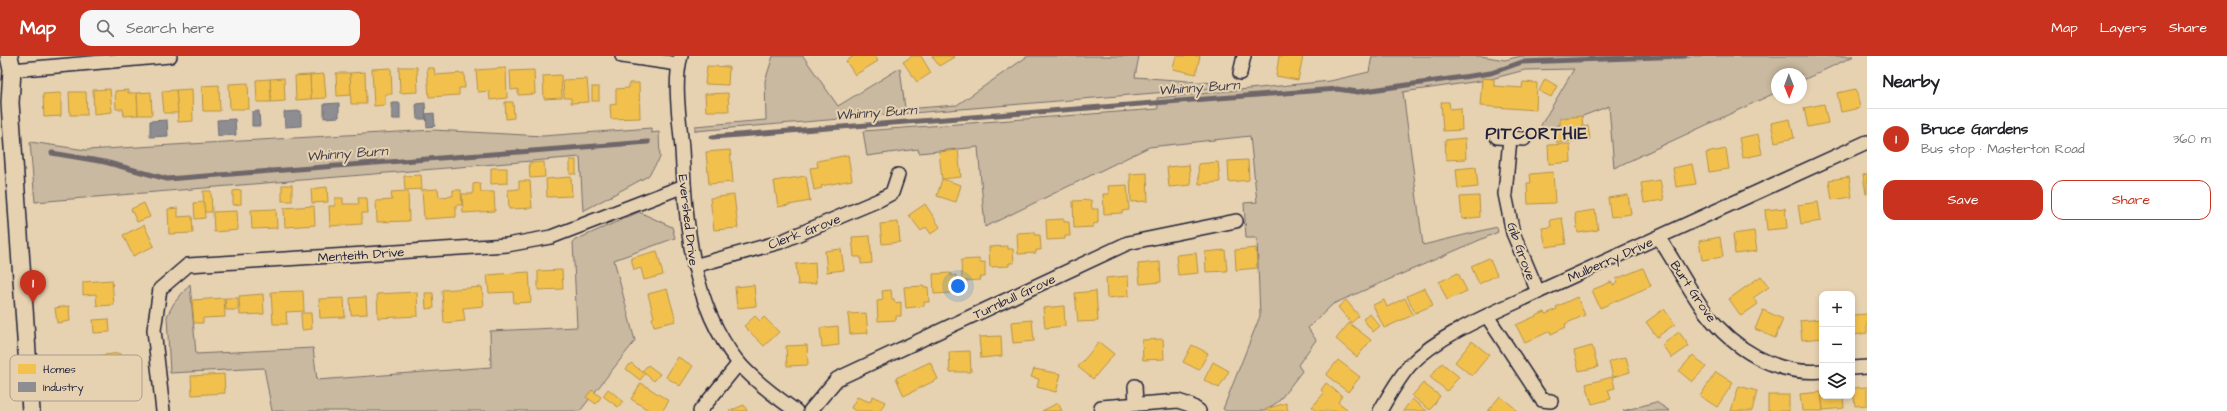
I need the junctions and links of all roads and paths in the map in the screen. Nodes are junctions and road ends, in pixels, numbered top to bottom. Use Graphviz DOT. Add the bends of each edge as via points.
graph roads {
  1 [pos="170,56"];
  2 [pos="622,56"];
  3 [pos="1244,56"];
  4 [pos="680,60"];
  5 [pos="10,63"];
  6 [pos="1240,73"];
  7 [pos="1497,137"];
  8 [pos="1510,138"];
  9 [pos="1524,139"];
  10 [pos="1867,142"];
  11 [pos="898,175"];
  12 [pos="684,186"];
  13 [pos="1236,221"];
  14 [pos="1659,238"];
  15 [pos="694,266"];
  16 [pos="1538,292"];
  17 [pos="1487,316"];
  18 [pos="27,355"];
  19 [pos="739,363"];
  20 [pos="1867,367"];
  21 [pos="1855,368"];
  22 [pos="1819,371"];
  23 [pos="1134,386"];
  24 [pos="30,401"];
  25 [pos="1551,401"];
  26 [pos="1136,404"];
  27 [pos="1101,407"];
  28 [pos="31,411"];
  29 [pos="163,411"];
  30 [pos="700,411"];
  31 [pos="796,411"];
  32 [pos="810,411"];
  33 [pos="1199,411"];
  34 [pos="1380,411"];
  1 -- 5 [label="street"];
  2 -- 4 [label="street"];
  3 -- 6 [label="street"];
  4 -- 12 [label="street, Evershed Drive"];
  5 -- 18 [label="street" via="10,103"];
  7 -- 8 [label="street"];
  8 -- 9 [label="street"];
  8 -- 16 [label="street, Gib Grove" via="1505,194 1513,233"];
  10 -- 14 [label="street, Mulberry Drive"];
  11 -- 15 [label="street, Clerk Grove" via="892,193 879,200 780,242"];
  12 -- 15 [label="street, Evershed Drive"];
  12 -- 29 [label="street, Menteith Drive" via="551,237 507,245 188,264 160,289 154,330"];
  13 -- 32 [label="street, Turnbull Grove" via="1128,243 844,376 828,388"];
  14 -- 16 [label="street, Mulberry Drive"];
  14 -- 22 [label="street, Burt Grove" via="1706,313 1747,352 1770,364 1794,370"];
  15 -- 19 [label="street, Evershed Drive" via="706,305 720,335"];
  16 -- 17 [label="street, Mulberry Drive"];
  17 -- 25 [label="street" via="1542,400"];
  17 -- 34 [label="street, Mulberry Drive" via="1432,346 1392,388"];
  19 -- 30 [label="street"];
  19 -- 31 [label="street, Evershed Drive"];
  20 -- 21 [label="street"];
  23 -- 26 [label="street"];
  24 -- 28 [label="street"];
  26 -- 27 [label="street"];
  26 -- 33 [label="street" via="1178,401"];
}
